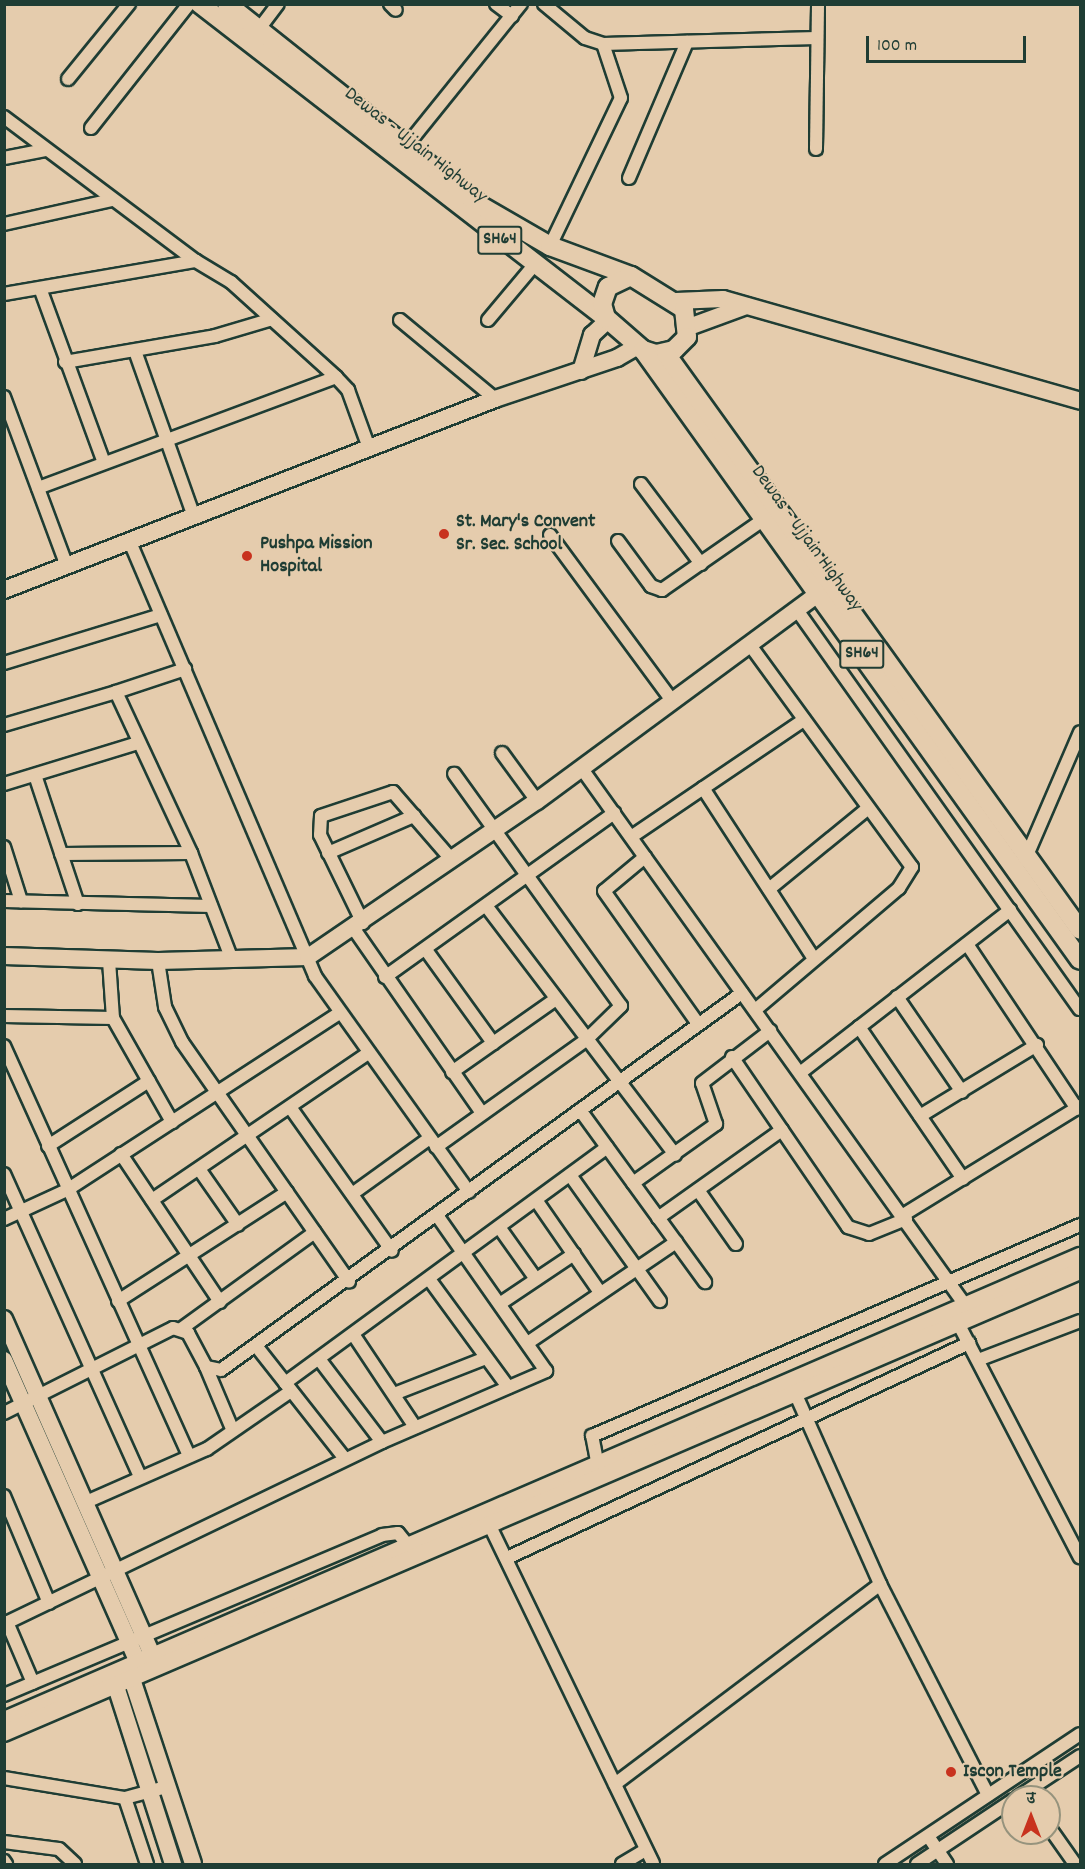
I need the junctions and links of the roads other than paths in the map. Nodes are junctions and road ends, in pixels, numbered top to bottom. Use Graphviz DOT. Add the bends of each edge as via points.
graph roads {
  1 [pos="129,4"];
  2 [pos="189,4"];
  3 [pos="200,4"];
  4 [pos="227,4"];
  5 [pos="278,4"];
  6 [pos="496,4"];
  7 [pos="521,4"];
  8 [pos="544,4"];
  9 [pos="818,4"];
  10 [pos="512,16"];
  11 [pos="259,29"];
  12 [pos="817,38"];
  13 [pos="687,42"];
  14 [pos="603,44"];
  15 [pos="68,79"];
  16 [pos="4,117"];
  17 [pos="91,128"];
  18 [pos="816,149"];
  19 [pos="45,150"];
  20 [pos="401,152"];
  21 [pos="4,158"];
  22 [pos="629,178"];
  23 [pos="112,200"];
  24 [pos="4,224"];
  25 [pos="550,246"];
  26 [pos="196,261"];
  27 [pos="535,264"];
  28 [pos="632,276"];
  29 [pos="40,288"];
  30 [pos="4,294"];
  31 [pos="676,301"];
  32 [pos="746,306"];
  33 [pos="272,319"];
  34 [pos="607,319"];
  35 [pos="400,320"];
  36 [pos="488,320"];
  37 [pos="689,327"];
  38 [pos="640,348"];
  39 [pos="135,351"];
  40 [pos="666,354"];
  41 [pos="65,362"];
  42 [pos="581,371"];
  43 [pos="336,377"];
  44 [pos="4,397"];
  45 [pos="495,399"];
  46 [pos="1080,401"];
  47 [pos="167,442"];
  48 [pos="369,448"];
  49 [pos="104,463"];
  50 [pos="641,484"];
  51 [pos="38,488"];
  52 [pos="194,517"];
  53 [pos="764,519"];
  54 [pos="549,535"];
  55 [pos="618,541"];
  56 [pos="130,542"];
  57 [pos="701,564"];
  58 [pos="67,566"];
  59 [pos="825,589"];
  60 [pos="4,590"];
  61 [pos="797,610"];
  62 [pos="161,615"];
  63 [pos="750,645"];
  64 [pos="4,663"];
  65 [pos="185,669"];
  66 [pos="116,692"];
  67 [pos="673,702"];
  68 [pos="804,720"];
  69 [pos="4,725"];
  70 [pos="1080,732"];
  71 [pos="138,743"];
  72 [pos="502,753"];
  73 [pos="582,769"];
  74 [pos="454,774"];
  75 [pos="35,775"];
  76 [pos="4,784"];
  77 [pos="703,788"];
  78 [pos="537,801"];
  79 [pos="867,809"];
  80 [pos="614,813"];
  81 [pos="414,816"];
  82 [pos="496,829"];
  83 [pos="631,837"];
  84 [pos="4,847"];
  85 [pos="328,853"];
  86 [pos="61,854"];
  87 [pos="191,854"];
  88 [pos="1026,855"];
  89 [pos="645,856"];
  90 [pos="452,860"];
  91 [pos="1020,873"];
  92 [pos="530,877"];
  93 [pos="769,889"];
  94 [pos="4,901"];
  95 [pos="21,901"];
  96 [pos="78,904"];
  97 [pos="211,906"];
  98 [pos="488,907"];
  99 [pos="1010,910"];
  100 [pos="359,926"];
  101 [pos="1080,930"];
  102 [pos="966,944"];
  103 [pos="426,950"];
  104 [pos="4,956"];
  105 [pos="231,957"];
  106 [pos="308,957"];
  107 [pos="814,959"];
  108 [pos="1080,960"];
  109 [pos="109,961"];
  110 [pos="158,961"];
  111 [pos="385,977"];
  112 [pos="742,993"];
  113 [pos="897,998"];
  114 [pos="556,999"];
  115 [pos="1080,1009"];
  116 [pos="755,1010"];
  117 [pos="338,1014"];
  118 [pos="4,1017"];
  119 [pos="113,1018"];
  120 [pos="698,1024"];
  121 [pos="859,1027"];
  122 [pos="770,1031"];
  123 [pos="586,1040"];
  124 [pos="493,1043"];
  125 [pos="4,1046"];
  126 [pos="1037,1046"];
  127 [pos="367,1054"];
  128 [pos="732,1057"];
  129 [pos="452,1072"];
  130 [pos="800,1073"];
  131 [pos="149,1082"];
  132 [pos="619,1082"];
  133 [pos="962,1092"];
  134 [pos="218,1093"];
  135 [pos="290,1107"];
  136 [pos="1079,1108"];
  137 [pos="580,1110"];
  138 [pos="481,1112"];
  139 [pos="920,1116"];
  140 [pos="172,1122"];
  141 [pos="782,1130"];
  142 [pos="248,1137"];
  143 [pos="433,1142"];
  144 [pos="48,1146"];
  145 [pos="607,1147"];
  146 [pos="121,1154"];
  147 [pos="675,1155"];
  148 [pos="199,1169"];
  149 [pos="4,1174"];
  150 [pos="570,1175"];
  151 [pos="963,1179"];
  152 [pos="633,1183"];
  153 [pos="698,1190"];
  154 [pos="67,1191"];
  155 [pos="286,1192"];
  156 [pos="469,1192"];
  157 [pos="352,1194"];
  158 [pos="152,1200"];
  159 [pos="536,1200"];
  160 [pos="21,1211"];
  161 [pos="438,1217"];
  162 [pos="904,1217"];
  163 [pos="658,1218"];
  164 [pos="4,1219"];
  165 [pos="238,1225"];
  166 [pos="1080,1225"];
  167 [pos="500,1227"];
  168 [pos="315,1232"];
  169 [pos="676,1242"];
  170 [pos="736,1244"];
  171 [pos="392,1251"];
  172 [pos="466,1253"];
  173 [pos="574,1254"];
  174 [pos="1080,1257"];
  175 [pos="192,1258"];
  176 [pos="636,1269"];
  177 [pos="1080,1271"];
  178 [pos="536,1279"];
  179 [pos="429,1280"];
  180 [pos="349,1281"];
  181 [pos="705,1282"];
  182 [pos="949,1282"];
  183 [pos="599,1291"];
  184 [pos="118,1301"];
  185 [pos="660,1301"];
  186 [pos="220,1302"];
  187 [pos="501,1303"];
  188 [pos="966,1316"];
  189 [pos="4,1319"];
  190 [pos="1080,1321"];
  191 [pos="182,1329"];
  192 [pos="353,1334"];
  193 [pos="529,1342"];
  194 [pos="969,1343"];
  195 [pos="137,1345"];
  196 [pos="257,1347"];
  197 [pos="486,1358"];
  198 [pos="319,1359"];
  199 [pos="4,1360"];
  200 [pos="978,1360"];
  201 [pos="95,1367"];
  202 [pos="206,1367"];
  203 [pos="288,1387"];
  204 [pos="508,1387"];
  205 [pos="394,1394"];
  206 [pos="796,1395"];
  207 [pos="30,1397"];
  208 [pos="4,1413"];
  209 [pos="806,1417"];
  210 [pos="415,1427"];
  211 [pos="233,1431"];
  212 [pos="382,1442"];
  213 [pos="189,1456"];
  214 [pos="345,1459"];
  215 [pos="624,1462"];
  216 [pos="598,1466"];
  217 [pos="140,1477"];
  218 [pos="4,1496"];
  219 [pos="86,1502"];
  220 [pos="489,1524"];
  221 [pos="448,1535"];
  222 [pos="418,1549"];
  223 [pos="1080,1557"];
  224 [pos="507,1558"];
  225 [pos="106,1573"];
  226 [pos="880,1584"];
  227 [pos="49,1603"];
  228 [pos="6,1623"];
  229 [pos="136,1638"];
  230 [pos="142,1666"];
  231 [pos="113,1679"];
  232 [pos="33,1683"];
  233 [pos="4,1695"];
  234 [pos="4,1720"];
  235 [pos="4,1733"];
  236 [pos="1080,1734"];
  237 [pos="1080,1756"];
  238 [pos="4,1778"];
  239 [pos="615,1784"];
  240 [pos="1038,1785"];
  241 [pos="158,1790"];
  242 [pos="988,1795"];
  243 [pos="125,1798"];
  244 [pos="1001,1808"];
  245 [pos="928,1836"];
  246 [pos="4,1842"];
  247 [pos="1061,1844"];
  248 [pos="645,1850"];
  249 [pos="938,1851"];
  250 [pos="75,1864"];
  251 [pos="147,1864"];
  252 [pos="173,1864"];
  253 [pos="193,1864"];
  254 [pos="622,1864"];
  255 [pos="653,1864"];
  256 [pos="885,1864"];
  257 [pos="917,1864"];
  258 [pos="947,1864"];
  259 [pos="1075,1864"];
  1 -- 15 [label="street"];
  2 -- 17 [label="street"];
  3 -- 20 [label="main road, Dewas - Ujjain Highway / SH64"];
  4 -- 11 [label="main road, Dewas - Ujjain Highway / SH64"];
  5 -- 11 [label="street"];
  6 -- 10 [label="street"];
  7 -- 10 [label="street"];
  8 -- 14 [label="street" via="585,38"];
  9 -- 12 [label="street"];
  10 -- 20 [label="street"];
  11 -- 20 [label="main road, Dewas - Ujjain Highway / SH64"];
  12 -- 13 [label="street"];
  12 -- 18 [label="street"];
  13 -- 14 [label="street"];
  13 -- 22 [label="street"];
  14 -- 25 [label="street" via="621,98"];
  16 -- 19 [label="street"];
  19 -- 21 [label="street"];
  19 -- 23 [label="street"];
  20 -- 25 [label="main road, Dewas - Ujjain Highway / SH64" via="481,207"];
  20 -- 27 [label="main road, Dewas - Ujjain Highway / SH64"];
  23 -- 24 [label="street"];
  23 -- 26 [label="street"];
  25 -- 28 [label="main road, Dewas - Ujjain Highway / SH64"];
  26 -- 29 [label="street"];
  26 -- 33 [label="street" via="231,282"];
  27 -- 34 [label="main road, Dewas - Ujjain Highway / SH64"];
  27 -- 36 [label="street"];
  28 -- 31 [label="main road, Dewas - Ujjain Highway / SH64"];
  28 -- 34 [label="main road" via="608,286 602,304"];
  29 -- 30 [label="street"];
  29 -- 41 [label="street"];
  31 -- 32 [label="street" via="704,296"];
  31 -- 37 [label="main road"];
  32 -- 37 [label="street"];
  32 -- 46 [label="street"];
  33 -- 39 [label="street"];
  33 -- 43 [label="street"];
  34 -- 38 [label="main road, Dewas - Ujjain Highway / SH64"];
  34 -- 42 [label="street" via="592,335"];
  35 -- 45 [label="street"];
  37 -- 40 [label="main road" via="681,345"];
  38 -- 40 [label="main road"];
  38 -- 42 [label="street"];
  38 -- 53 [label="main road, Dewas - Ujjain Highway / SH64"];
  39 -- 41 [label="street"];
  39 -- 47 [label="street"];
  40 -- 59 [label="main road, Dewas - Ujjain Highway / SH64"];
  41 -- 49 [label="street"];
  42 -- 45 [label="street"];
  43 -- 47 [label="street"];
  43 -- 48 [label="street" via="348,390"];
  44 -- 51 [label="street"];
  45 -- 48 [label="street"];
  47 -- 49 [label="street"];
  47 -- 52 [label="street"];
  48 -- 52 [label="street"];
  49 -- 51 [label="street"];
  50 -- 57 [label="street"];
  51 -- 58 [label="street"];
  52 -- 56 [label="street"];
  53 -- 57 [label="street"];
  53 -- 59 [label="main road, Dewas - Ujjain Highway / SH64"];
  54 -- 67 [label="street"];
  55 -- 57 [label="street" via="655,589 668,588"];
  56 -- 58 [label="street"];
  56 -- 62 [label="street"];
  58 -- 60 [label="street"];
  59 -- 61 [label="street"];
  59 -- 88 [label="main road, Dewas - Ujjain Highway / SH64"];
  59 -- 91 [label="main road, Dewas - Ujjain Highway / SH64"];
  61 -- 63 [label="street"];
  61 -- 99 [label="street"];
  62 -- 64 [label="street"];
  62 -- 65 [label="street"];
  63 -- 67 [label="street"];
  63 -- 68 [label="street"];
  65 -- 66 [label="street"];
  65 -- 106 [label="street"];
  66 -- 69 [label="street"];
  66 -- 71 [label="street"];
  67 -- 73 [label="street"];
  68 -- 77 [label="street"];
  68 -- 79 [label="street"];
  70 -- 88 [label="street"];
  71 -- 75 [label="street"];
  71 -- 87 [label="street"];
  72 -- 78 [label="street"];
  73 -- 78 [label="street"];
  73 -- 80 [label="street"];
  74 -- 82 [label="street"];
  75 -- 76 [label="street"];
  75 -- 86 [label="street"];
  77 -- 83 [label="street"];
  77 -- 93 [label="street"];
  78 -- 82 [label="street"];
  79 -- 93 [label="street"];
  79 -- 107 [label="street" via="910,862 912,872"];
  80 -- 83 [label="street"];
  80 -- 92 [label="street"];
  81 -- 85 [label="street"];
  81 -- 85 [label="street" via="393,792 326,813 318,828"];
  81 -- 90 [label="street"];
  82 -- 90 [label="street"];
  82 -- 92 [label="street"];
  83 -- 89 [label="street"];
  84 -- 95 [label="street"];
  85 -- 100 [label="street"];
  86 -- 87 [label="street"];
  86 -- 96 [label="street"];
  87 -- 97 [label="street"];
  88 -- 91 [label="street"];
  88 -- 101 [label="main road, Dewas - Ujjain Highway / SH64"];
  89 -- 112 [label="street"];
  89 -- 120 [label="street" via="604,891"];
  90 -- 100 [label="street"];
  91 -- 108 [label="main road, Dewas - Ujjain Highway / SH64"];
  92 -- 98 [label="street"];
  92 -- 123 [label="street" via="620,1001 616,1016"];
  93 -- 107 [label="street"];
  94 -- 95 [label="street"];
  95 -- 96 [label="street"];
  96 -- 97 [label="street"];
  97 -- 105 [label="street"];
  98 -- 103 [label="street"];
  98 -- 114 [label="street"];
  99 -- 102 [label="street"];
  99 -- 115 [label="street"];
  100 -- 106 [label="street"];
  100 -- 111 [label="street"];
  102 -- 113 [label="street"];
  102 -- 126 [label="street"];
  103 -- 111 [label="street"];
  103 -- 124 [label="street"];
  104 -- 109 [label="street"];
  105 -- 106 [label="street"];
  105 -- 110 [label="street"];
  106 -- 117 [label="street"];
  107 -- 116 [label="street"];
  109 -- 110 [label="street"];
  109 -- 119 [label="street"];
  110 -- 134 [label="street" via="173,1025"];
  111 -- 129 [label="street"];
  112 -- 116 [label="street"];
  112 -- 120 [label="street"];
  113 -- 121 [label="street"];
  113 -- 133 [label="street"];
  114 -- 123 [label="street"];
  114 -- 124 [label="street"];
  116 -- 122 [label="street"];
  117 -- 127 [label="street"];
  117 -- 134 [label="street"];
  118 -- 119 [label="street"];
  119 -- 131 [label="street"];
  120 -- 132 [label="street"];
  121 -- 130 [label="street"];
  121 -- 139 [label="street"];
  122 -- 128 [label="street"];
  122 -- 130 [label="street"];
  123 -- 132 [label="street"];
  123 -- 138 [label="street"];
  124 -- 129 [label="street"];
  125 -- 144 [label="street"];
  126 -- 133 [label="street"];
  126 -- 136 [label="street"];
  127 -- 135 [label="street"];
  127 -- 143 [label="street"];
  128 -- 141 [label="street"];
  128 -- 147 [label="street" via="700,1089 716,1124"];
  129 -- 138 [label="street"];
  130 -- 162 [label="street"];
  131 -- 140 [label="street"];
  131 -- 144 [label="street"];
  132 -- 137 [label="street"];
  132 -- 147 [label="street"];
  133 -- 139 [label="street"];
  134 -- 140 [label="street"];
  134 -- 142 [label="street"];
  135 -- 142 [label="street"];
  135 -- 157 [label="street"];
  136 -- 151 [label="street"];
  137 -- 145 [label="street"];
  137 -- 156 [label="street"];
  138 -- 143 [label="street"];
  139 -- 151 [label="street"];
  140 -- 146 [label="street"];
  141 -- 153 [label="street"];
  141 -- 162 [label="street" via="853,1231 877,1233"];
  142 -- 148 [label="street"];
  142 -- 155 [label="street"];
  143 -- 156 [label="street"];
  143 -- 157 [label="street"];
  144 -- 154 [label="street"];
  145 -- 150 [label="street"];
  145 -- 152 [label="street"];
  146 -- 154 [label="street"];
  146 -- 158 [label="street"];
  147 -- 152 [label="street"];
  148 -- 158 [label="street"];
  148 -- 165 [label="street"];
  149 -- 160 [label="street"];
  150 -- 159 [label="street"];
  150 -- 176 [label="street"];
  151 -- 162 [label="street"];
  152 -- 163 [label="street"];
  153 -- 163 [label="street"];
  153 -- 170 [label="street"];
  154 -- 160 [label="street"];
  154 -- 184 [label="street"];
  155 -- 165 [label="street"];
  155 -- 168 [label="street"];
  156 -- 161 [label="street"];
  157 -- 171 [label="street"];
  158 -- 175 [label="street"];
  159 -- 167 [label="street"];
  159 -- 173 [label="street"];
  160 -- 164 [label="street"];
  160 -- 201 [label="street"];
  161 -- 171 [label="street"];
  161 -- 172 [label="street"];
  162 -- 182 [label="street"];
  163 -- 169 [label="street"];
  165 -- 175 [label="street"];
  166 -- 182 [label="street"];
  167 -- 172 [label="street"];
  167 -- 178 [label="street"];
  168 -- 180 [label="street"];
  168 -- 186 [label="street"];
  169 -- 176 [label="street"];
  169 -- 181 [label="street"];
  171 -- 180 [label="street"];
  172 -- 179 [label="street"];
  172 -- 187 [label="street"];
  173 -- 178 [label="street"];
  173 -- 183 [label="street"];
  174 -- 188 [label="street"];
  175 -- 184 [label="street"];
  175 -- 186 [label="street"];
  176 -- 183 [label="street"];
  176 -- 185 [label="street"];
  177 -- 188 [label="street"];
  178 -- 187 [label="street"];
  179 -- 192 [label="street"];
  179 -- 197 [label="street"];
  180 -- 196 [label="street"];
  182 -- 188 [label="street"];
  182 -- 216 [label="street" via="592,1436"];
  183 -- 193 [label="street"];
  184 -- 195 [label="street"];
  186 -- 191 [label="street"];
  187 -- 193 [label="street"];
  188 -- 194 [label="street"];
  188 -- 206 [label="street"];
  188 -- 215 [label="street"];
  189 -- 207 [label="street"];
  190 -- 200 [label="street"];
  191 -- 195 [label="street"];
  191 -- 202 [label="street"];
  192 -- 198 [label="street"];
  192 -- 205 [label="street"];
  193 -- 204 [label="street" via="546,1371"];
  194 -- 200 [label="street"];
  194 -- 209 [label="street"];
  195 -- 201 [label="street"];
  195 -- 213 [label="street"];
  196 -- 202 [label="street" via="221,1370"];
  196 -- 203 [label="street"];
  197 -- 204 [label="street"];
  197 -- 205 [label="street"];
  198 -- 203 [label="street"];
  198 -- 212 [label="street"];
  199 -- 207 [label="street"];
  200 -- 223 [label="street"];
  201 -- 207 [label="street"];
  201 -- 217 [label="street"];
  202 -- 211 [label="street"];
  203 -- 211 [label="street"];
  203 -- 214 [label="street"];
  204 -- 210 [label="street"];
  205 -- 210 [label="street"];
  206 -- 209 [label="street"];
  206 -- 215 [label="street"];
  207 -- 208 [label="street"];
  207 -- 219 [label="street"];
  207 -- 225 [label="street"];
  209 -- 224 [label="street"];
  209 -- 226 [label="street"];
  210 -- 212 [label="street"];
  211 -- 213 [label="street"];
  212 -- 214 [label="street"];
  213 -- 217 [label="street"];
  214 -- 225 [label="street"];
  215 -- 216 [label="street"];
  215 -- 220 [label="street"];
  216 -- 221 [label="street"];
  217 -- 219 [label="street"];
  218 -- 227 [label="street"];
  219 -- 225 [label="street"];
  220 -- 221 [label="street"];
  220 -- 224 [label="street"];
  221 -- 222 [label="street"];
  222 -- 229 [label="street" via="399,1533 382,1535"];
  222 -- 230 [label="street"];
  224 -- 239 [label="street"];
  225 -- 227 [label="street"];
  225 -- 229 [label="street"];
  226 -- 239 [label="street"];
  226 -- 242 [label="street"];
  227 -- 228 [label="street"];
  228 -- 232 [label="street"];
  229 -- 230 [label="street"];
  229 -- 232 [label="street"];
  230 -- 231 [label="street"];
  230 -- 241 [label="street"];
  231 -- 234 [label="street"];
  231 -- 235 [label="street"];
  231 -- 241 [label="street"];
  232 -- 233 [label="street"];
  236 -- 242 [label="street"];
  237 -- 240 [label="street"];
  238 -- 243 [label="street"];
  239 -- 248 [label="street"];
  241 -- 243 [label="street"];
  241 -- 252 [label="street"];
  241 -- 253 [label="street"];
  242 -- 245 [label="street"];
  243 -- 251 [label="street"];
  244 -- 249 [label="street"];
  245 -- 249 [label="street"];
  245 -- 256 [label="street"];
  246 -- 250 [label="street" via="59,1849"];
  247 -- 259 [label="street"];
  248 -- 254 [label="street"];
  248 -- 255 [label="street"];
  249 -- 257 [label="street"];
  249 -- 258 [label="street"];
}
